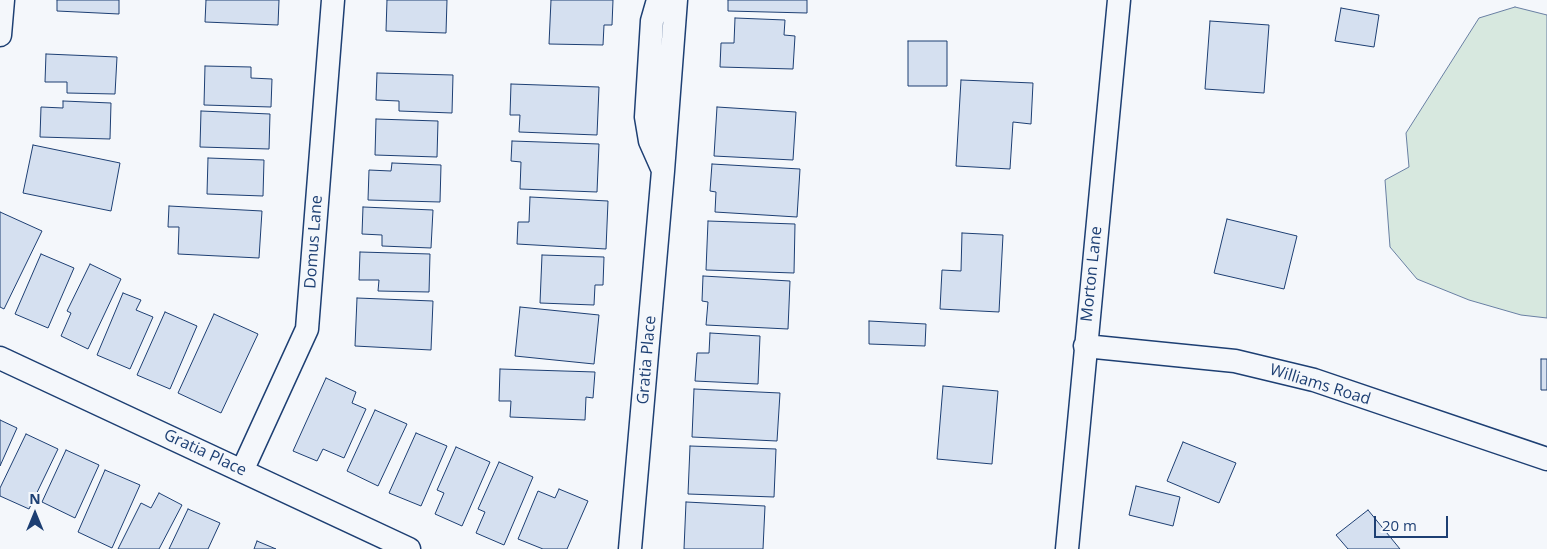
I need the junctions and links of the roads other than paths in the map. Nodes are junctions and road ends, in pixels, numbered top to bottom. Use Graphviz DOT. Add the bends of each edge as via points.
graph roads {
  1 [pos="3,0"];
  2 [pos="333,0"];
  3 [pos="658,0"];
  4 [pos="676,0"];
  5 [pos="1119,0"];
  6 [pos="0,35"];
  7 [pos="663,171"];
  8 [pos="1085,346"];
  9 [pos="0,358"];
  10 [pos="1547,459"];
  11 [pos="242,471"];
  12 [pos="409,549"];
  13 [pos="630,549"];
  14 [pos="1067,549"];
  1 -- 6 [label="street"];
  2 -- 11 [label="street, Domus Lane" via="307,329"];
  3 -- 7 [label="street, Gratia Place" via="652,21 646,116 650,141"];
  4 -- 7 [label="street, Gratia Place"];
  5 -- 8 [label="street, Morton Lane"];
  7 -- 13 [label="street, Gratia Place"];
  8 -- 10 [label="street, Williams Road" via="1235,361 1314,380"];
  8 -- 14 [label="street, Morton Lane"];
  9 -- 11 [label="street, Gratia Place"];
  11 -- 12 [label="street, Gratia Place"];
}
